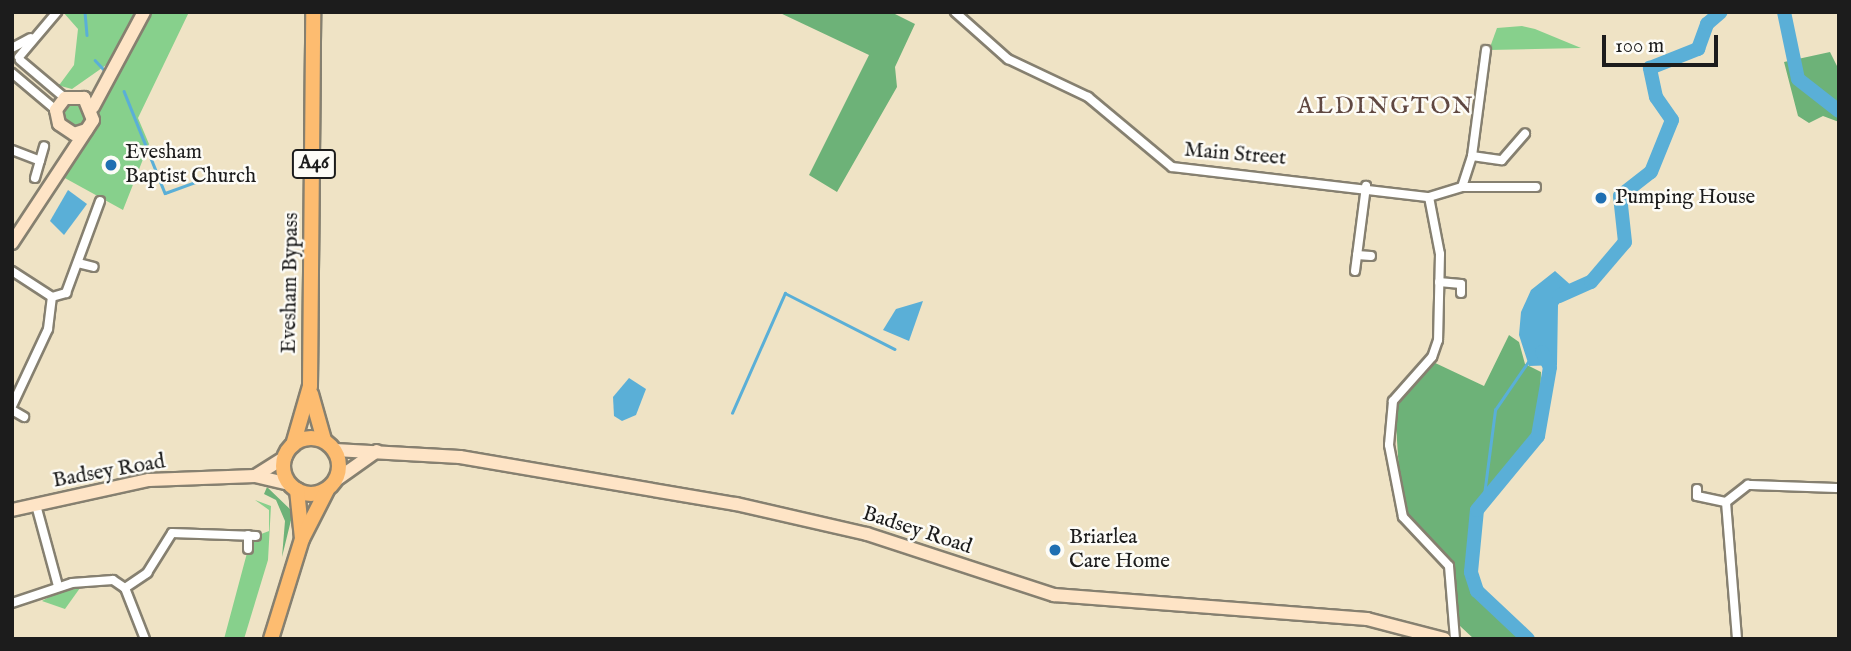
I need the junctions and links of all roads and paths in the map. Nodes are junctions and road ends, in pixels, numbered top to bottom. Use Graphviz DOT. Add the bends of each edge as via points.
graph roads {
  1 [pos="57,12"];
  2 [pos="144,12"];
  3 [pos="313,12"];
  4 [pos="958,15"];
  5 [pos="41,36"];
  6 [pos="12,49"];
  7 [pos="1486,50"];
  8 [pos="20,59"];
  9 [pos="12,72"];
  10 [pos="109,76"];
  11 [pos="72,97"];
  12 [pos="93,107"];
  13 [pos="56,110"];
  14 [pos="62,128"];
  15 [pos="86,130"];
  16 [pos="1525,134"];
  17 [pos="44,146"];
  18 [pos="12,150"];
  19 [pos="1472,156"];
  20 [pos="40,161"];
  21 [pos="63,171"];
  22 [pos="35,178"];
  23 [pos="1366,186"];
  24 [pos="1462,187"];
  25 [pos="1536,187"];
  26 [pos="1429,197"];
  27 [pos="100,201"];
  28 [pos="12,243"];
  29 [pos="1357,254"];
  30 [pos="1371,256"];
  31 [pos="78,263"];
  32 [pos="94,267"];
  33 [pos="12,271"];
  34 [pos="1355,271"];
  35 [pos="1439,282"];
  36 [pos="1461,293"];
  37 [pos="52,297"];
  38 [pos="310,386"];
  39 [pos="12,408"];
  40 [pos="24,417"];
  41 [pos="329,445"];
  42 [pos="289,451"];
  43 [pos="377,451"];
  44 [pos="255,476"];
  45 [pos="331,485"];
  46 [pos="293,487"];
  47 [pos="1839,488"];
  48 [pos="1697,489"];
  49 [pos="1726,502"];
  50 [pos="36,505"];
  51 [pos="12,510"];
  52 [pos="302,539"];
  53 [pos="248,549"];
  54 [pos="58,586"];
  55 [pos="125,588"];
  56 [pos="12,603"];
  57 [pos="145,639"];
  58 [pos="271,639"];
  59 [pos="1444,639"];
  60 [pos="1455,639"];
  61 [pos="1737,639"];
  1 -- 5 [label="street"];
  2 -- 10 [label="main road"];
  3 -- 38 [label="highway, Evesham Bypass / A46"];
  4 -- 23 [label="street, Main Street" via="1009,59 1088,97 1172,167"];
  5 -- 6 [label="street"];
  5 -- 8 [label="street"];
  6 -- 8 [label="street"];
  7 -- 19 [label="street"];
  8 -- 9 [label="street"];
  8 -- 11 [label="street"];
  9 -- 13 [label="street"];
  10 -- 11 [label="main road"];
  10 -- 12 [label="main road"];
  11 -- 12 [label="main road"];
  11 -- 13 [label="main road"];
  12 -- 15 [label="main road"];
  13 -- 14 [label="main road"];
  14 -- 15 [label="main road"];
  14 -- 21 [label="main road"];
  15 -- 21 [label="main road"];
  16 -- 19 [label="street" via="1502,160"];
  17 -- 20 [label="street"];
  18 -- 20 [label="street"];
  19 -- 24 [label="street"];
  20 -- 22 [label="street"];
  21 -- 28 [label="main road"];
  23 -- 26 [label="street, Main Street"];
  23 -- 29 [label="street"];
  24 -- 25 [label="street"];
  24 -- 26 [label="street"];
  26 -- 35 [label="street"];
  27 -- 31 [label="street"];
  29 -- 30 [label="street"];
  29 -- 34 [label="street"];
  31 -- 32 [label="street"];
  31 -- 37 [label="street" via="69,289"];
  33 -- 37 [label="street"];
  35 -- 36 [label="street" via="1461,284"];
  35 -- 60 [label="street" via="1436,348 1393,401 1389,445 1403,517 1449,566 1457,605"];
  37 -- 39 [label="street" via="48,329"];
  38 -- 41 [label="highway, Evesham Bypass / A46"];
  38 -- 42 [label="highway, Evesham Bypass / A46"];
  39 -- 40 [label="street"];
  41 -- 42 [label="highway"];
  41 -- 43 [label="main road, Badsey Road"];
  41 -- 45 [label="highway, Evesham Bypass"];
  42 -- 44 [label="main road"];
  42 -- 46 [label="highway"];
  43 -- 45 [label="main road"];
  43 -- 59 [label="main road, Badsey Road" via="543,469 748,507 867,534 1054,595 1367,618"];
  44 -- 46 [label="main road, Badsey Road"];
  44 -- 50 [label="main road, Badsey Road" via="149,480"];
  45 -- 46 [label="highway"];
  45 -- 52 [label="highway"];
  46 -- 52 [label="highway"];
  47 -- 49 [label="street" via="1748,485"];
  48 -- 49 [label="street" via="1698,496"];
  49 -- 61 [label="street"];
  50 -- 51 [label="main road, Badsey Road"];
  50 -- 54 [label="street"];
  52 -- 58 [label="highway"];
  53 -- 55 [label="street" via="252,536 172,533 161,542 147,573"];
  54 -- 55 [label="street" via="113,580"];
  54 -- 56 [label="street"];
  55 -- 57 [label="street"];
}
